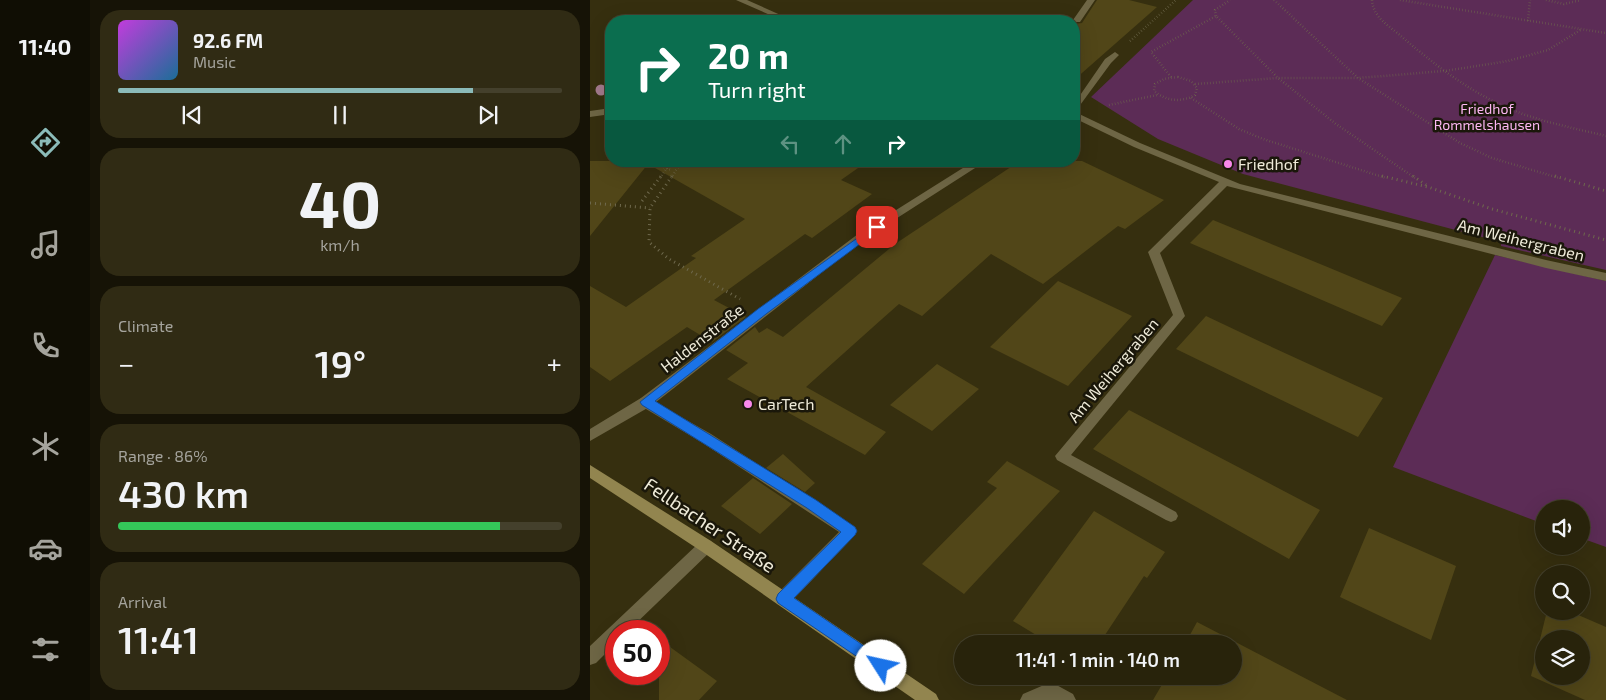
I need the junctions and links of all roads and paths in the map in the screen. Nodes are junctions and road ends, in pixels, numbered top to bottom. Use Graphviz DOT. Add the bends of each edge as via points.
graph roads {
  1 [pos="743,0"];
  2 [pos="1090,0"];
  3 [pos="1176,0"];
  4 [pos="1230,0"];
  5 [pos="1274,0"];
  6 [pos="1372,0"];
  7 [pos="1400,0"];
  8 [pos="1530,0"];
  9 [pos="1546,0"];
  10 [pos="1581,0"];
  11 [pos="777,15"];
  12 [pos="1080,15"];
  13 [pos="1216,16"];
  14 [pos="1528,21"];
  15 [pos="1582,29"];
  16 [pos="1606,33"];
  17 [pos="1126,44"];
  18 [pos="1115,55"];
  19 [pos="1445,71"];
  20 [pos="1171,78"];
  21 [pos="1278,78"];
  22 [pos="1358,78"];
  23 [pos="1195,84"];
  24 [pos="1158,95"];
  25 [pos="1191,98"];
  26 [pos="1080,101"];
  27 [pos="1102,107"];
  28 [pos="605,112"];
  29 [pos="590,114"];
  30 [pos="1080,118"];
  31 [pos="1606,136"];
  32 [pos="663,167"];
  33 [pos="668,167"];
  34 [pos="676,167"];
  35 [pos="971,167"];
  36 [pos="672,171"];
  37 [pos="1226,181"];
  38 [pos="1428,187"];
  39 [pos="1606,191"];
  40 [pos="642,201"];
  41 [pos="590,203"];
  42 [pos="650,208"];
  43 [pos="1606,240"];
  44 [pos="1606,277"];
  45 [pos="762,312"];
  46 [pos="646,402"];
  47 [pos="590,436"];
  48 [pos="590,471"];
  49 [pos="1171,516"];
  50 [pos="706,546"];
  51 [pos="783,599"];
  52 [pos="629,620"];
  53 [pos="605,644"];
  54 [pos="590,658"];
  55 [pos="930,700"];
  56 [pos="1029,700"];
  57 [pos="1067,700"];
  1 -- 11 [label="street"];
  2 -- 12 [label="street"];
  3 -- 17 [label="path"];
  4 -- 13 [label="path" via="1214,10"];
  5 -- 22 [label="path"];
  6 -- 19 [label="path" via="1379,18"];
  7 -- 14 [label="path"];
  8 -- 14 [label="path"];
  9 -- 10 [label="path" via="1564,4"];
  13 -- 20 [label="path" via="1151,52"];
  13 -- 21 [label="path"];
  14 -- 15 [label="path"];
  15 -- 16 [label="path"];
  15 -- 19 [label="path" via="1548,50 1508,61"];
  18 -- 26 [label="street"];
  19 -- 22 [label="path"];
  19 -- 31 [label="path" via="1472,90 1509,108 1540,120"];
  20 -- 23 [label="path"];
  20 -- 24 [label="path" via="1155,84 1154,92"];
  21 -- 22 [label="path"];
  21 -- 23 [label="path"];
  21 -- 38 [label="path" via="1336,124"];
  22 -- 39 [label="path" via="1479,153"];
  23 -- 25 [label="path" via="1197,92"];
  24 -- 25 [label="path" via="1177,100"];
  24 -- 27 [label="path"];
  25 -- 38 [label="path" via="1239,129 1263,139 1384,177"];
  28 -- 29 [label="street"];
  30 -- 37 [label="street, Am Weihergraben"];
  32 -- 36 [label="path, bridge"];
  33 -- 40 [label="path"];
  34 -- 36 [label="path"];
  35 -- 45 [label="street, Haldenstraße" via="862,236"];
  36 -- 42 [label="path"];
  37 -- 44 [label="street, Am Weihergraben"];
  37 -- 49 [label="street, Am Weihergraben" via="1154,252 1179,316 1062,456"];
  38 -- 43 [label="path" via="1492,209"];
  41 -- 42 [label="path"];
  42 -- 45 [label="path" via="649,242 669,259"];
  45 -- 46 [label="street, Haldenstraße"];
  46 -- 47 [label="street, Haldenstraße"];
  46 -- 51 [label="street" via="850,531"];
  48 -- 50 [label="main road, Fellbacher Straße"];
  50 -- 51 [label="main road, Fellbacher Straße"];
  50 -- 52 [label="street"];
  51 -- 55 [label="main road, Fellbacher Straße"];
  53 -- 54 [label="street"];
  56 -- 57 [label="street" via="1051,690"];
}
